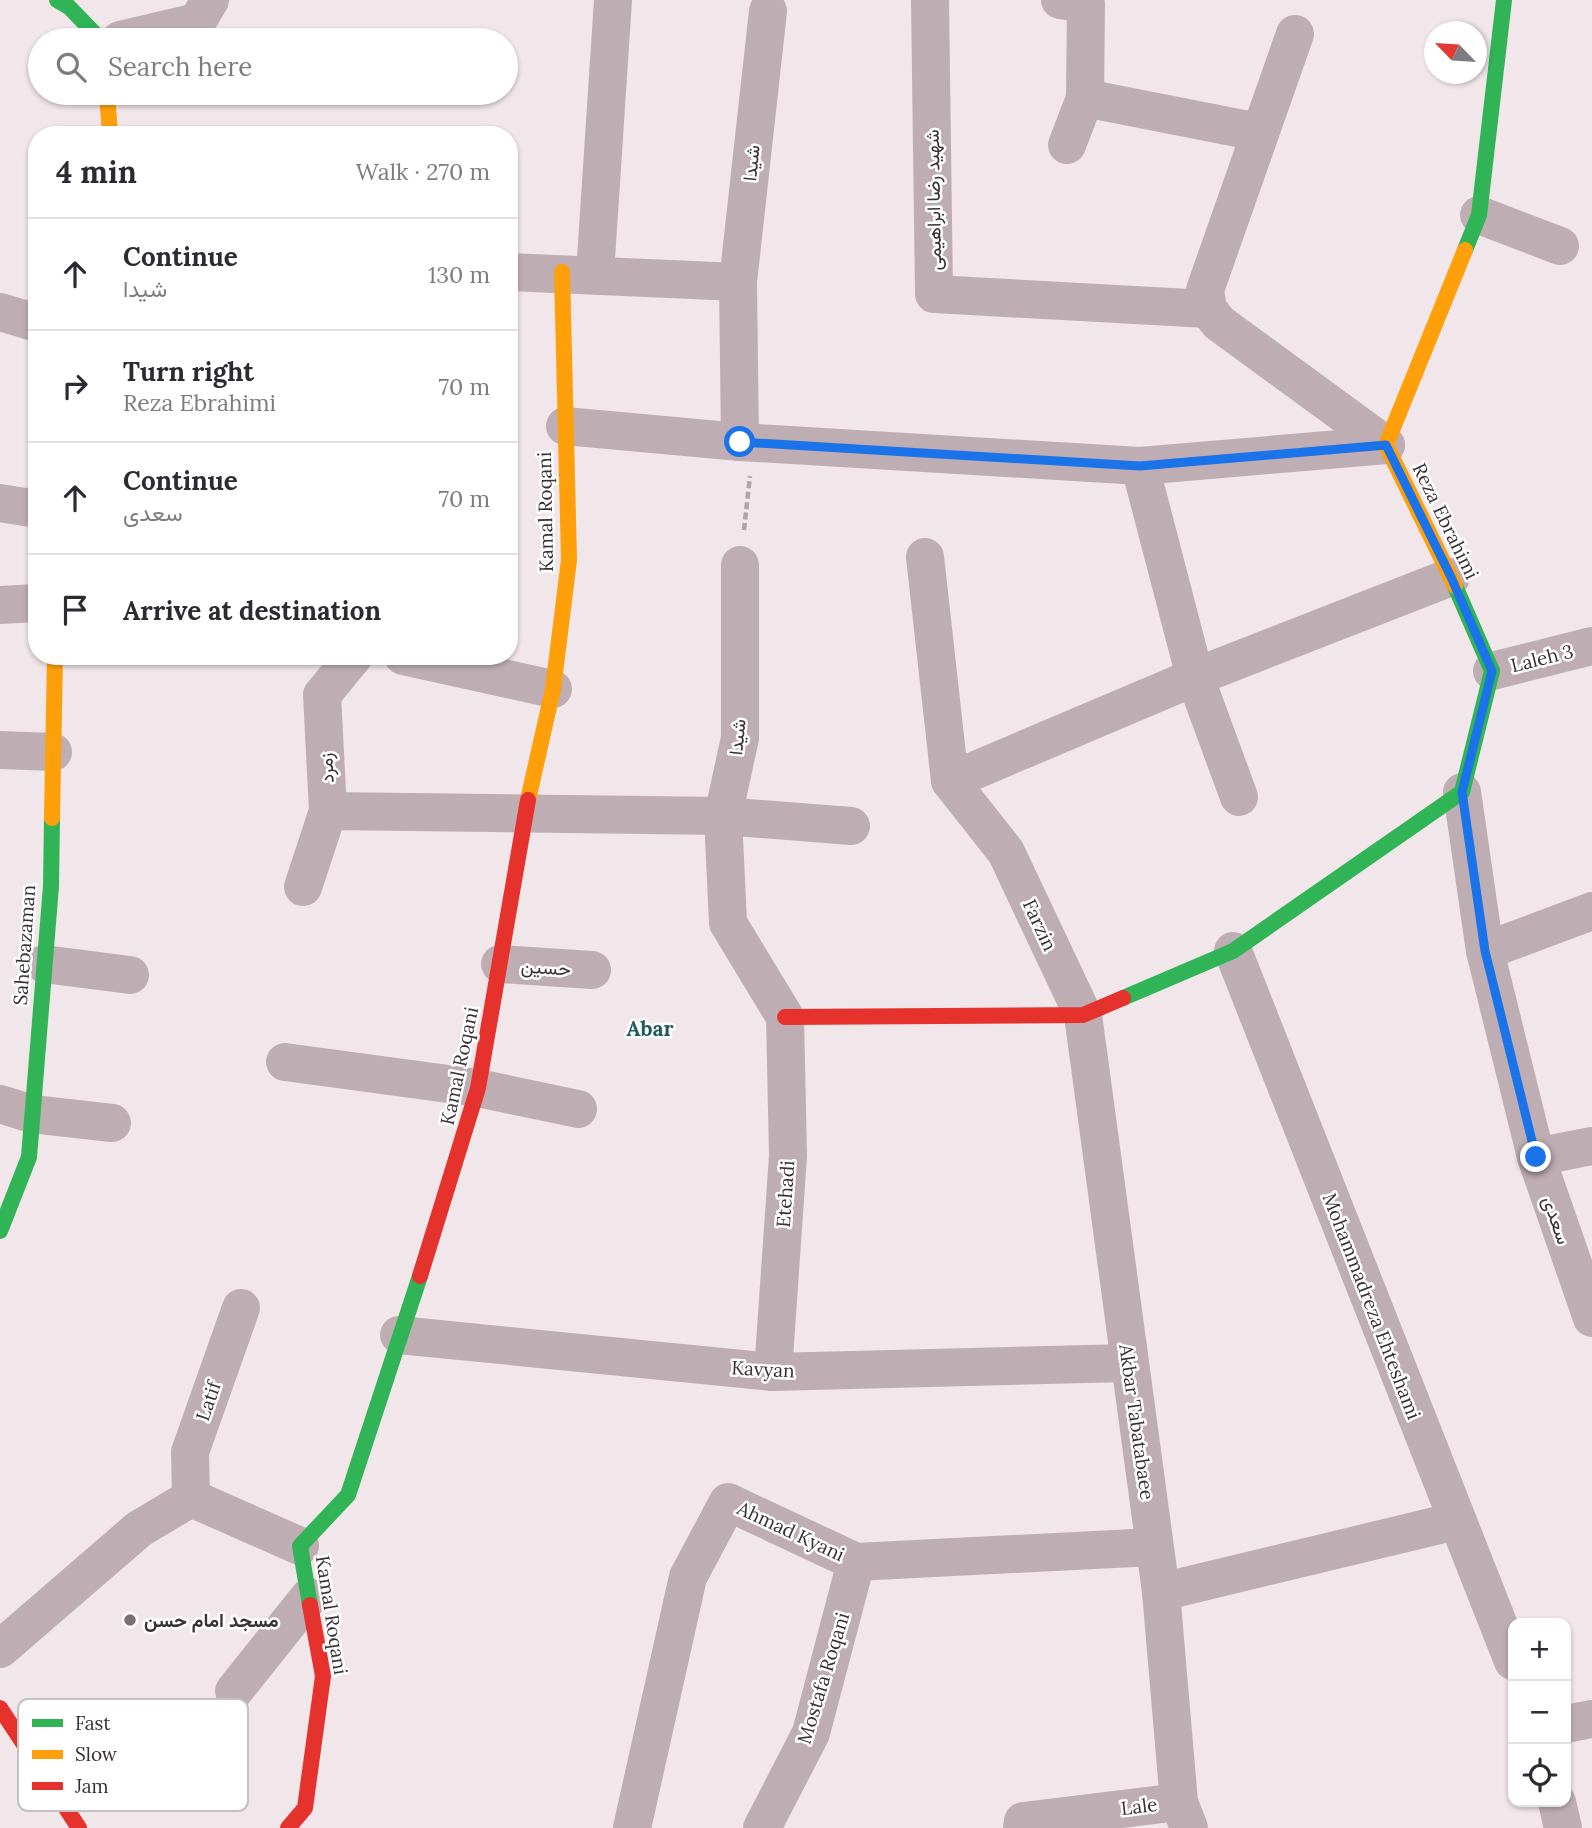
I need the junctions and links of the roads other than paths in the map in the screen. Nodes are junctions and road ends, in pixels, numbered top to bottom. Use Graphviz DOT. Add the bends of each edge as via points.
graph roads {
  1 [pos="57,0"];
  2 [pos="210,0"];
  3 [pos="613,0"];
  4 [pos="930,0"];
  5 [pos="1060,0"];
  6 [pos="1504,0"];
  7 [pos="768,11"];
  8 [pos="89,28"];
  9 [pos="171,28"];
  10 [pos="1295,34"];
  11 [pos="1085,98"];
  12 [pos="108,105"];
  13 [pos="109,126"];
  14 [pos="1258,132"];
  15 [pos="1067,145"];
  16 [pos="1479,215"];
  17 [pos="1560,246"];
  18 [pos="518,272"];
  19 [pos="578,273"];
  20 [pos="738,282"];
  21 [pos="1208,309"];
  22 [pos="0,312"];
  23 [pos="28,320"];
  24 [pos="565,426"];
  25 [pos="740,442"];
  26 [pos="1386,445"];
  27 [pos="1140,466"];
  28 [pos="0,503"];
  29 [pos="28,508"];
  30 [pos="925,557"];
  31 [pos="740,565"];
  32 [pos="1451,577"];
  33 [pos="28,603"];
  34 [pos="0,605"];
  35 [pos="1592,646"];
  36 [pos="55,665"];
  37 [pos="347,665"];
  38 [pos="444,665"];
  39 [pos="1492,671"];
  40 [pos="1195,677"];
  41 [pos="553,689"];
  42 [pos="0,750"];
  43 [pos="53,752"];
  44 [pos="950,781"];
  45 [pos="1462,792"];
  46 [pos="1239,797"];
  47 [pos="328,811"];
  48 [pos="525,816"];
  49 [pos="723,816"];
  50 [pos="850,826"];
  51 [pos="303,887"];
  52 [pos="1592,911"];
  53 [pos="1233,951"];
  54 [pos="1485,951"];
  55 [pos="44,964"];
  56 [pos="500,964"];
  57 [pos="592,970"];
  58 [pos="130,975"];
  59 [pos="1083,1015"];
  60 [pos="785,1017"];
  61 [pos="285,1062"];
  62 [pos="478,1088"];
  63 [pos="578,1108"];
  64 [pos="16,1109"];
  65 [pos="112,1122"];
  66 [pos="1592,1146"];
  67 [pos="1536,1157"];
  68 [pos="0,1231"];
  69 [pos="241,1308"];
  70 [pos="1592,1318"];
  71 [pos="399,1335"];
  72 [pos="1128,1363"];
  73 [pos="774,1371"];
  74 [pos="191,1497"];
  75 [pos="1456,1521"];
  76 [pos="300,1546"];
  77 [pos="1154,1547"];
  78 [pos="856,1562"];
  79 [pos="1161,1592"];
  80 [pos="309,1597"];
  81 [pos="1508,1649"];
  82 [pos="0,1650"];
  83 [pos="234,1691"];
  84 [pos="0,1708"];
  85 [pos="1592,1719"];
  86 [pos="1571,1723"];
  87 [pos="18,1735"];
  88 [pos="1558,1807"];
  89 [pos="68,1811"];
  90 [pos="1184,1815"];
  91 [pos="79,1828"];
  92 [pos="288,1828"];
  93 [pos="632,1828"];
  94 [pos="762,1828"];
  95 [pos="1022,1828"];
  96 [pos="1563,1828"];
  1 -- 8 [label="street"];
  2 -- 9 [label="street" via="197,22"];
  3 -- 19 [label="street"];
  4 -- 21 [label="street, شهید رضا ابراهیمی" via="934,294"];
  5 -- 11 [label="street" via="1086,4"];
  6 -- 16 [label="street"];
  7 -- 20 [label="street, شیدا"];
  10 -- 14 [label="street"];
  11 -- 14 [label="street"];
  11 -- 15 [label="street"];
  12 -- 13 [label="street"];
  14 -- 21 [label="street" via="1205,290"];
  16 -- 17 [label="street"];
  16 -- 26 [label="street"];
  18 -- 19 [label="street"];
  19 -- 20 [label="street"];
  19 -- 24 [label="street, Kamal Roqani"];
  20 -- 25 [label="street, شیدا"];
  21 -- 26 [label="street" via="1219,323"];
  22 -- 23 [label="street"];
  24 -- 25 [label="street"];
  24 -- 41 [label="street, Kamal Roqani" via="569,560"];
  25 -- 27 [label="street"];
  26 -- 27 [label="street"];
  26 -- 32 [label="street, Reza Ebrahimi"];
  27 -- 40 [label="street"];
  28 -- 29 [label="street"];
  30 -- 44 [label="street"];
  31 -- 49 [label="street, شیدا" via="740,738"];
  32 -- 39 [label="street, Reza Ebrahimi"];
  32 -- 40 [label="street"];
  33 -- 34 [label="street"];
  35 -- 39 [label="street, Laleh 3"];
  36 -- 43 [label="street, Sahebazaman"];
  37 -- 47 [label="street, زمرد" via="322,695"];
  38 -- 41 [label="street"];
  39 -- 45 [label="street"];
  40 -- 44 [label="street"];
  40 -- 46 [label="street"];
  41 -- 48 [label="street, Kamal Roqani"];
  42 -- 43 [label="street"];
  43 -- 55 [label="street, Sahebazaman" via="51,886"];
  44 -- 59 [label="street, Farzin" via="1006,852"];
  45 -- 53 [label="street"];
  45 -- 54 [label="street, سعدی"];
  47 -- 48 [label="street"];
  47 -- 51 [label="street, زمرد"];
  48 -- 49 [label="street"];
  48 -- 56 [label="street, Kamal Roqani"];
  49 -- 50 [label="street"];
  49 -- 60 [label="street, شیدا" via="728,923"];
  52 -- 54 [label="street"];
  53 -- 59 [label="street"];
  53 -- 75 [label="street, Mohammadreza Ehteshami"];
  54 -- 67 [label="street, سعدی"];
  55 -- 58 [label="street"];
  55 -- 64 [label="street, Sahebazaman"];
  56 -- 57 [label="street, حسین"];
  56 -- 62 [label="street, Kamal Roqani"];
  59 -- 60 [label="street"];
  59 -- 72 [label="street, Akbar Tabatabaee"];
  60 -- 73 [label="street, Etehadi" via="788,1156"];
  61 -- 62 [label="street"];
  62 -- 63 [label="street"];
  62 -- 71 [label="street, Kamal Roqani"];
  64 -- 65 [label="street"];
  64 -- 68 [label="street, Sahebazaman" via="29,1157"];
  66 -- 67 [label="street"];
  67 -- 70 [label="street, سعدی"];
  69 -- 74 [label="street, Latif" via="190,1452"];
  71 -- 73 [label="street, Kavyan"];
  71 -- 76 [label="street, Kamal Roqani" via="348,1495"];
  72 -- 73 [label="street, Kavyan"];
  72 -- 77 [label="street, Akbar Tabatabaee"];
  74 -- 76 [label="street"];
  74 -- 82 [label="street" via="139,1529"];
  75 -- 79 [label="street"];
  75 -- 81 [label="street, Mohammadreza Ehteshami"];
  76 -- 80 [label="street, Kamal Roqani"];
  77 -- 78 [label="street, Ahmad Kyani"];
  77 -- 79 [label="street, Akbar Tabatabaee"];
  78 -- 93 [label="street, Ahmad Kyani" via="728,1502 688,1577"];
  78 -- 94 [label="street, Mostafa Roqani" via="811,1733"];
  79 -- 90 [label="street, Akbar Tabatabaee"];
  80 -- 83 [label="street"];
  80 -- 92 [label="street, Kamal Roqani" via="323,1676 305,1808"];
  84 -- 87 [label="street"];
  85 -- 86 [label="street"];
  88 -- 96 [label="street"];
  89 -- 91 [label="street"];
  90 -- 95 [label="street, Lale" via="1023,1821"];
}
